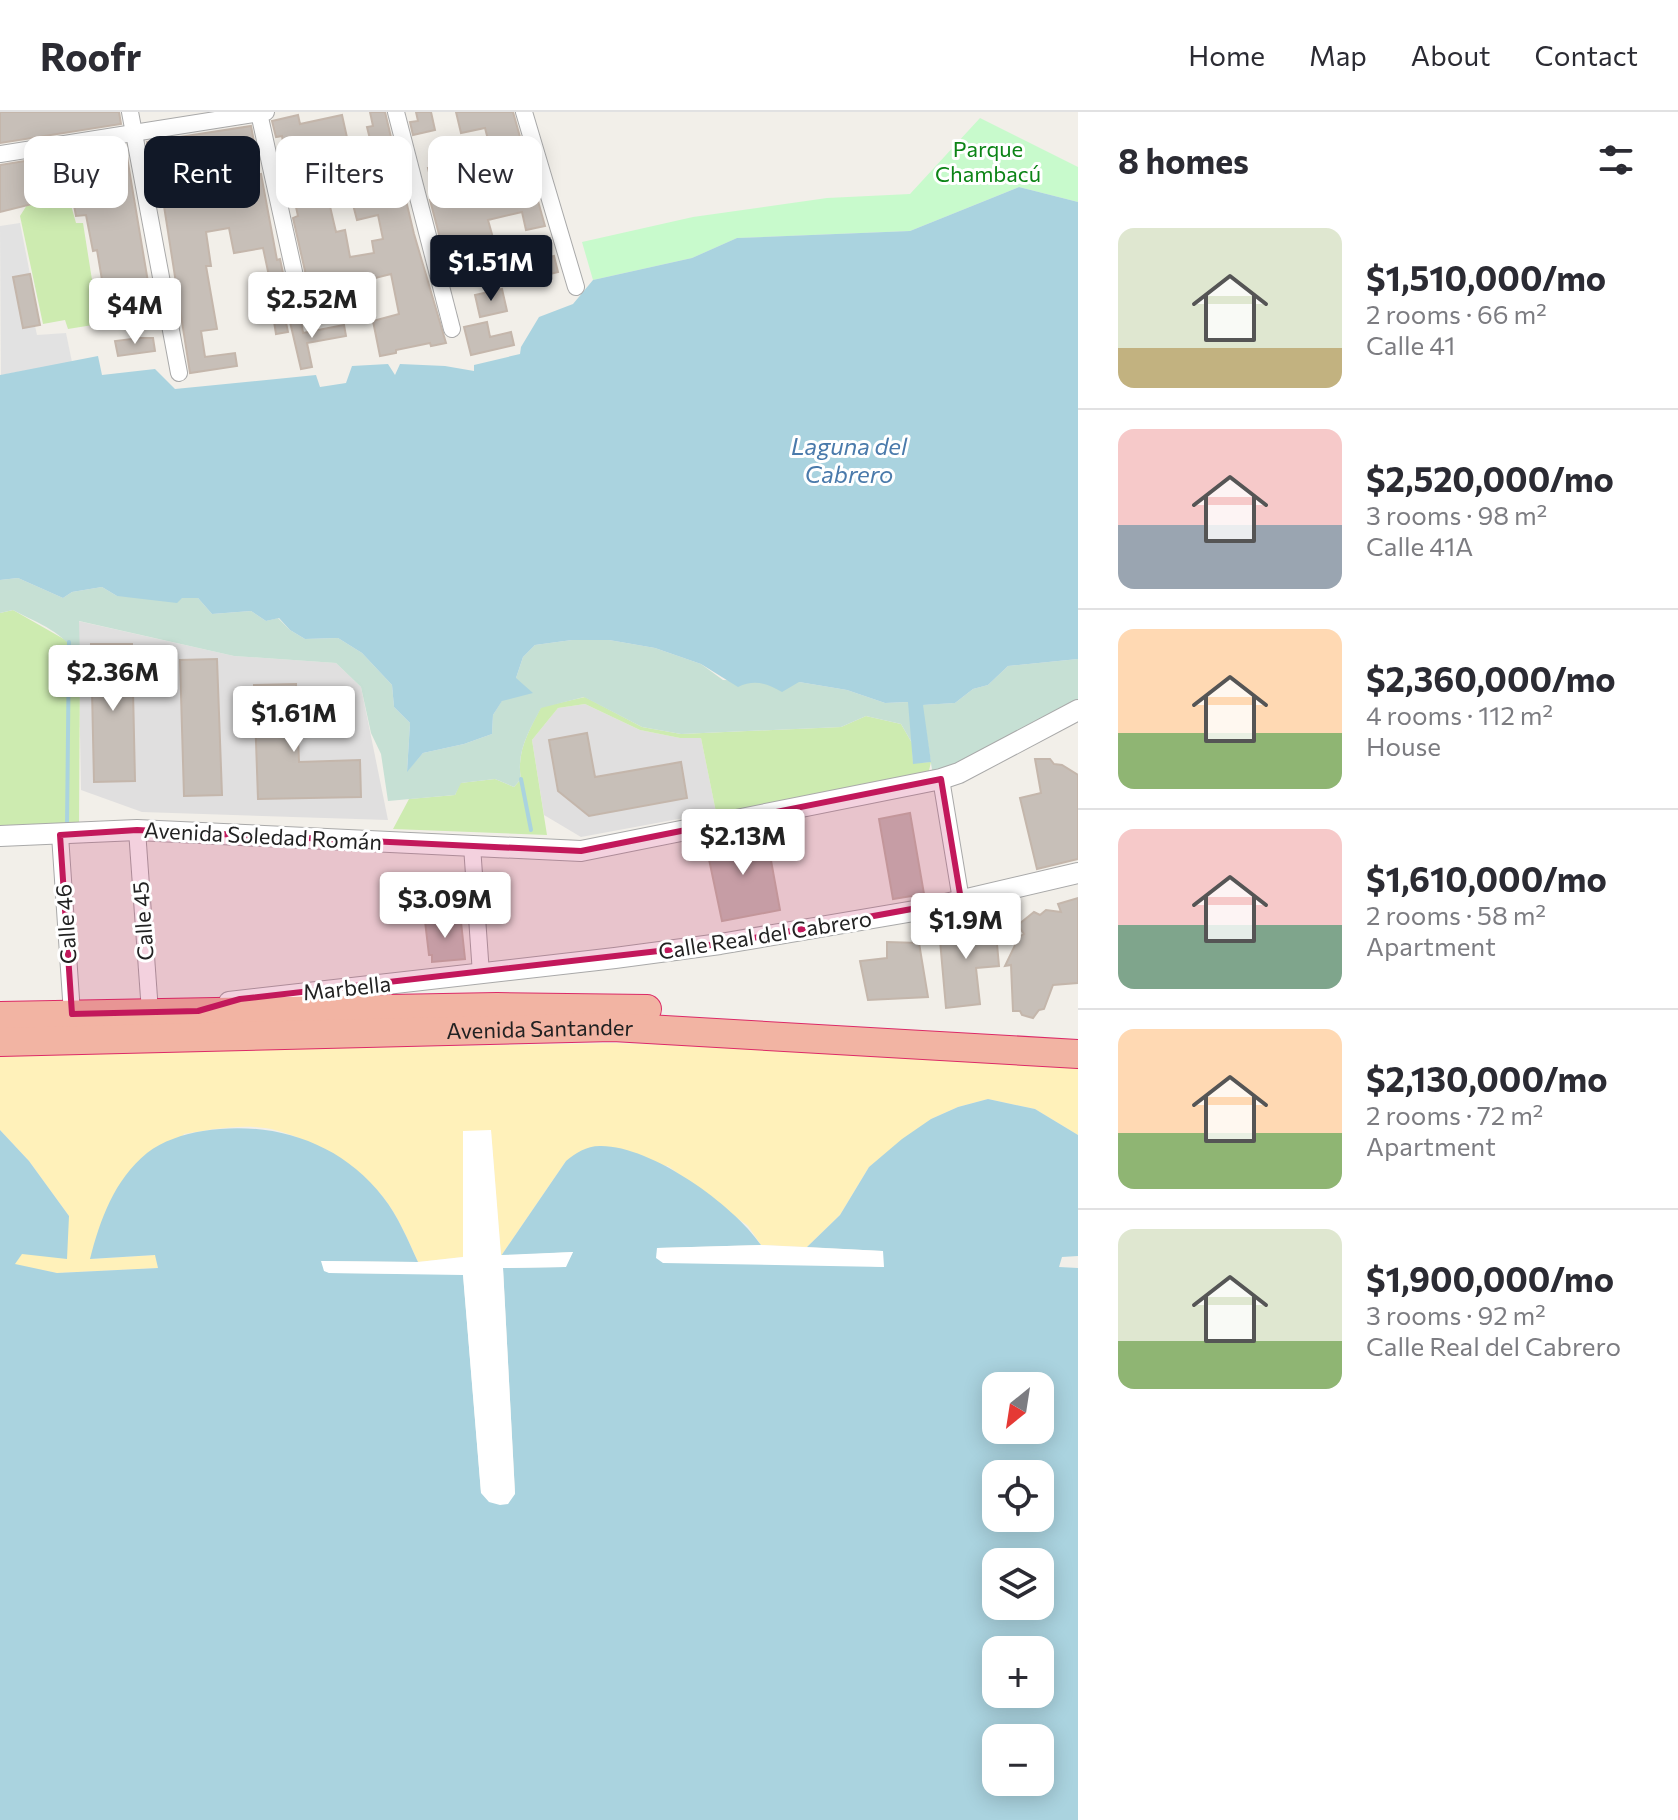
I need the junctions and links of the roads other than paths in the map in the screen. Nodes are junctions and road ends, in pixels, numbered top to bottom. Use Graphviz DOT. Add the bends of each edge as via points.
graph roads {
  1 [pos="130,112"];
  2 [pos="396,112"];
  3 [pos="524,112"];
  4 [pos="262,113"];
  5 [pos="134,132"];
  6 [pos="0,154"];
  7 [pos="576,287"];
  8 [pos="302,308"];
  9 [pos="452,329"];
  10 [pos="179,373"];
  11 [pos="1078,710"];
  12 [pos="941,779"];
  13 [pos="137,830"];
  14 [pos="60,835"];
  15 [pos="0,836"];
  16 [pos="472,846"];
  17 [pos="1078,873"];
  18 [pos="961,900"];
  19 [pos="494,993"];
  20 [pos="150,1012"];
  21 [pos="72,1014"];
  22 [pos="0,1016"];
  23 [pos="1078,1035"];
  24 [pos="0,1042"];
  25 [pos="1078,1054"];
  1 -- 5 [label="street"];
  2 -- 9 [label="street"];
  3 -- 7 [label="street"];
  4 -- 5 [label="street"];
  4 -- 8 [label="street"];
  5 -- 6 [label="street"];
  5 -- 10 [label="street"];
  11 -- 12 [label="street, Avenida Soledad Román"];
  12 -- 16 [label="street, Avenida Soledad Román" via="602,848"];
  12 -- 18 [label="street"];
  13 -- 14 [label="street, Avenida Soledad Román"];
  13 -- 16 [label="street, Avenida Soledad Román"];
  13 -- 20 [label="street, Calle 45"];
  14 -- 15 [label="street, Avenida Soledad Román"];
  14 -- 21 [label="street, Calle 46"];
  16 -- 19 [label="street"];
  17 -- 18 [label="street, Calle Real del Cabrero"];
  18 -- 19 [label="street, Calle Real del Cabrero"];
  19 -- 20 [label="highway, Avenida Santander"];
  19 -- 23 [label="highway, Avenida Santander" via="612,1007"];
  19 -- 24 [label="highway, Avenida Santander"];
  19 -- 25 [label="highway, Avenida Santander" via="613,1027"];
  20 -- 21 [label="highway, Avenida Santander"];
  21 -- 22 [label="highway, Avenida Santander"];
}
